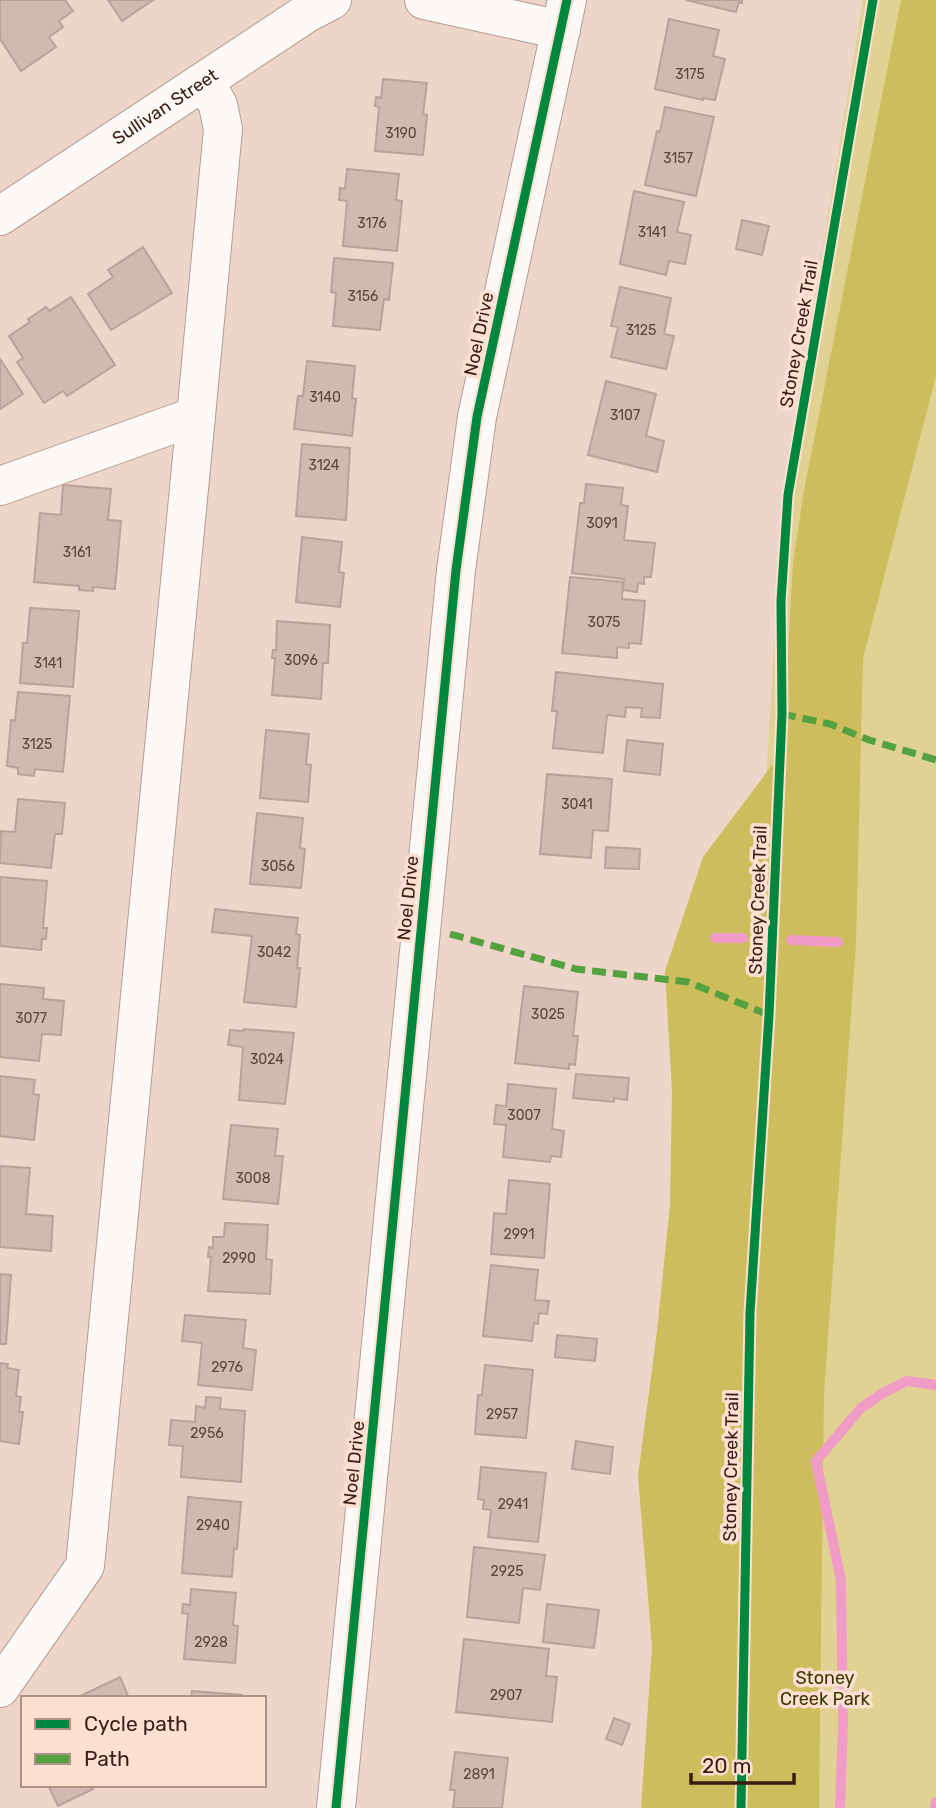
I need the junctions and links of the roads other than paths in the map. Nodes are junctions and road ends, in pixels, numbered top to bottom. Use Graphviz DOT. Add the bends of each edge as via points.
graph roads {
  1 [pos="332,0"];
  2 [pos="424,0"];
  3 [pos="564,15"];
  4 [pos="205,82"];
  5 [pos="0,216"];
  6 [pos="196,416"];
  7 [pos="0,486"];
  8 [pos="0,1688"];
  9 [pos="336,1808"];
  1 -- 4 [label="street, Sullivan Street"];
  2 -- 3 [label="street"];
  3 -- 9 [label="street, Noel Drive" via="477,417 456,570"];
  4 -- 5 [label="street, Sullivan Street"];
  4 -- 6 [label="street" via="218,104 223,129"];
  6 -- 7 [label="street"];
  6 -- 8 [label="street" via="85,1566"];
}
